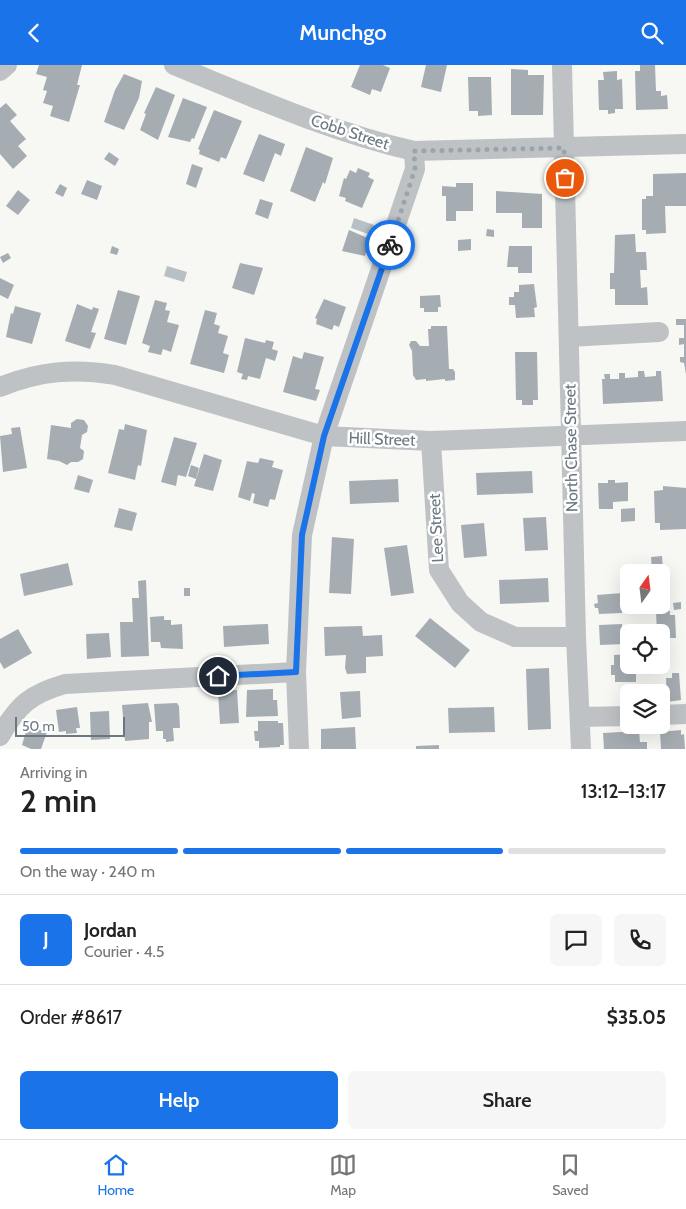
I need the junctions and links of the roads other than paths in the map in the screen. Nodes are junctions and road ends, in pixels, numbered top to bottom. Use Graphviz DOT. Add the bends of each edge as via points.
graph roads {
  1 [pos="6,65"];
  2 [pos="174,65"];
  3 [pos="562,65"];
  4 [pos="0,71"];
  5 [pos="686,144"];
  6 [pos="564,148"];
  7 [pos="414,151"];
  8 [pos="659,332"];
  9 [pos="569,337"];
  10 [pos="0,387"];
  11 [pos="686,431"];
  12 [pos="324,436"];
  13 [pos="571,436"];
  14 [pos="431,441"];
  15 [pos="576,637"];
  16 [pos="296,672"];
  17 [pos="686,714"];
  18 [pos="670,715"];
  19 [pos="620,716"];
  20 [pos="580,717"];
  21 [pos="0,736"];
  22 [pos="2,749"];
  23 [pos="300,749"];
  24 [pos="581,749"];
  1 -- 4 [label="street"];
  2 -- 7 [label="street, Cobb Street" via="331,127"];
  3 -- 6 [label="street, North Chase Street"];
  5 -- 6 [label="street, Cobb Street"];
  6 -- 7 [label="street, Cobb Street"];
  6 -- 9 [label="street, North Chase Street"];
  7 -- 12 [label="street" via="415,169"];
  8 -- 9 [label="street"];
  9 -- 13 [label="street, North Chase Street"];
  10 -- 12 [label="street, Hill Street" via="21,378 57,371 115,375"];
  11 -- 13 [label="street, Hill Street"];
  12 -- 14 [label="street, Hill Street"];
  12 -- 16 [label="street" via="302,535"];
  13 -- 14 [label="street, Hill Street"];
  13 -- 15 [label="street, North Chase Street"];
  14 -- 15 [label="street, Lee Street" via="439,570 460,603 481,622 515,637"];
  15 -- 20 [label="street, North Chase Street"];
  16 -- 21 [label="street" via="65,684 33,695 20,706"];
  16 -- 23 [label="street"];
  17 -- 18 [label="street"];
  19 -- 20 [label="street"];
  20 -- 24 [label="street, North Chase Street"];
  21 -- 22 [label="street"];
}
